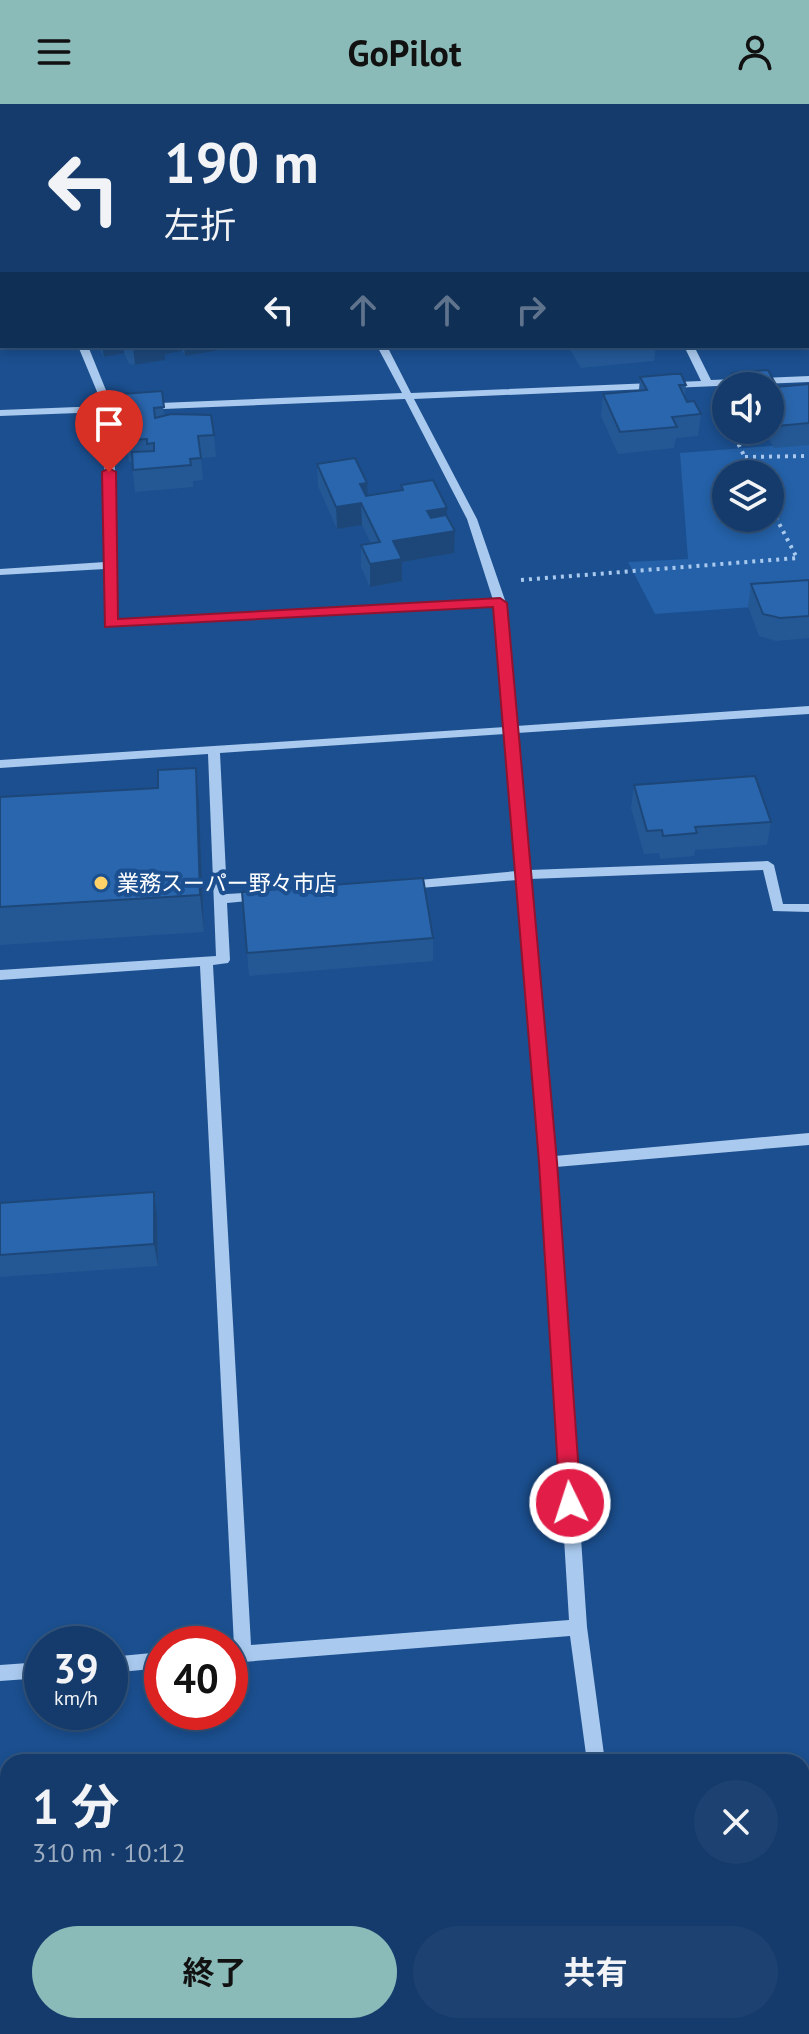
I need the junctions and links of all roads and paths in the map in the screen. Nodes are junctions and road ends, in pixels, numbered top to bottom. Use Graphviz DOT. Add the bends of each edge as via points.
graph roads {
  1 [pos="84,348"];
  2 [pos="383,348"];
  3 [pos="690,348"];
  4 [pos="809,379"];
  5 [pos="708,384"];
  6 [pos="407,398"];
  7 [pos="109,409"];
  8 [pos="0,413"];
  9 [pos="738,444"];
  10 [pos="809,456"];
  11 [pos="745,457"];
  12 [pos="746,460"];
  13 [pos="784,532"];
  14 [pos="109,565"];
  15 [pos="0,572"];
  16 [pos="493,583"];
  17 [pos="500,603"];
  18 [pos="809,710"];
  19 [pos="512,728"];
  20 [pos="214,750"];
  21 [pos="0,764"];
  22 [pos="525,875"];
  23 [pos="387,886"];
  24 [pos="280,895"];
  25 [pos="219,899"];
  26 [pos="809,908"];
  27 [pos="206,961"];
  28 [pos="0,975"];
  29 [pos="809,1139"];
  30 [pos="548,1162"];
  31 [pos="235,1626"];
  32 [pos="578,1627"];
  33 [pos="248,1653"];
  34 [pos="24,1671"];
  35 [pos="0,1673"];
  36 [pos="595,1754"];
  1 -- 7 [label="street"];
  2 -- 6 [label="street"];
  3 -- 5 [label="street"];
  4 -- 5 [label="street"];
  5 -- 6 [label="street"];
  6 -- 7 [label="street"];
  6 -- 16 [label="street" via="472,519"];
  7 -- 8 [label="street"];
  7 -- 14 [label="street"];
  9 -- 11 [label="path"];
  10 -- 11 [label="path"];
  11 -- 12 [label="path"];
  13 -- 16 [label="path" via="797,558"];
  14 -- 15 [label="street"];
  14 -- 17 [label="street" via="111,624"];
  16 -- 17 [label="street"];
  17 -- 19 [label="street"];
  18 -- 19 [label="street"];
  19 -- 20 [label="street"];
  19 -- 22 [label="street"];
  20 -- 21 [label="street"];
  20 -- 25 [label="street"];
  22 -- 23 [label="street"];
  22 -- 26 [label="street" via="768,865 778,908"];
  22 -- 30 [label="street"];
  24 -- 25 [label="street"];
  25 -- 27 [label="street" via="223,960"];
  27 -- 28 [label="street"];
  27 -- 31 [label="street"];
  29 -- 30 [label="street"];
  30 -- 32 [label="street"];
  32 -- 33 [label="street"];
  32 -- 36 [label="street"];
  34 -- 35 [label="street"];
}
